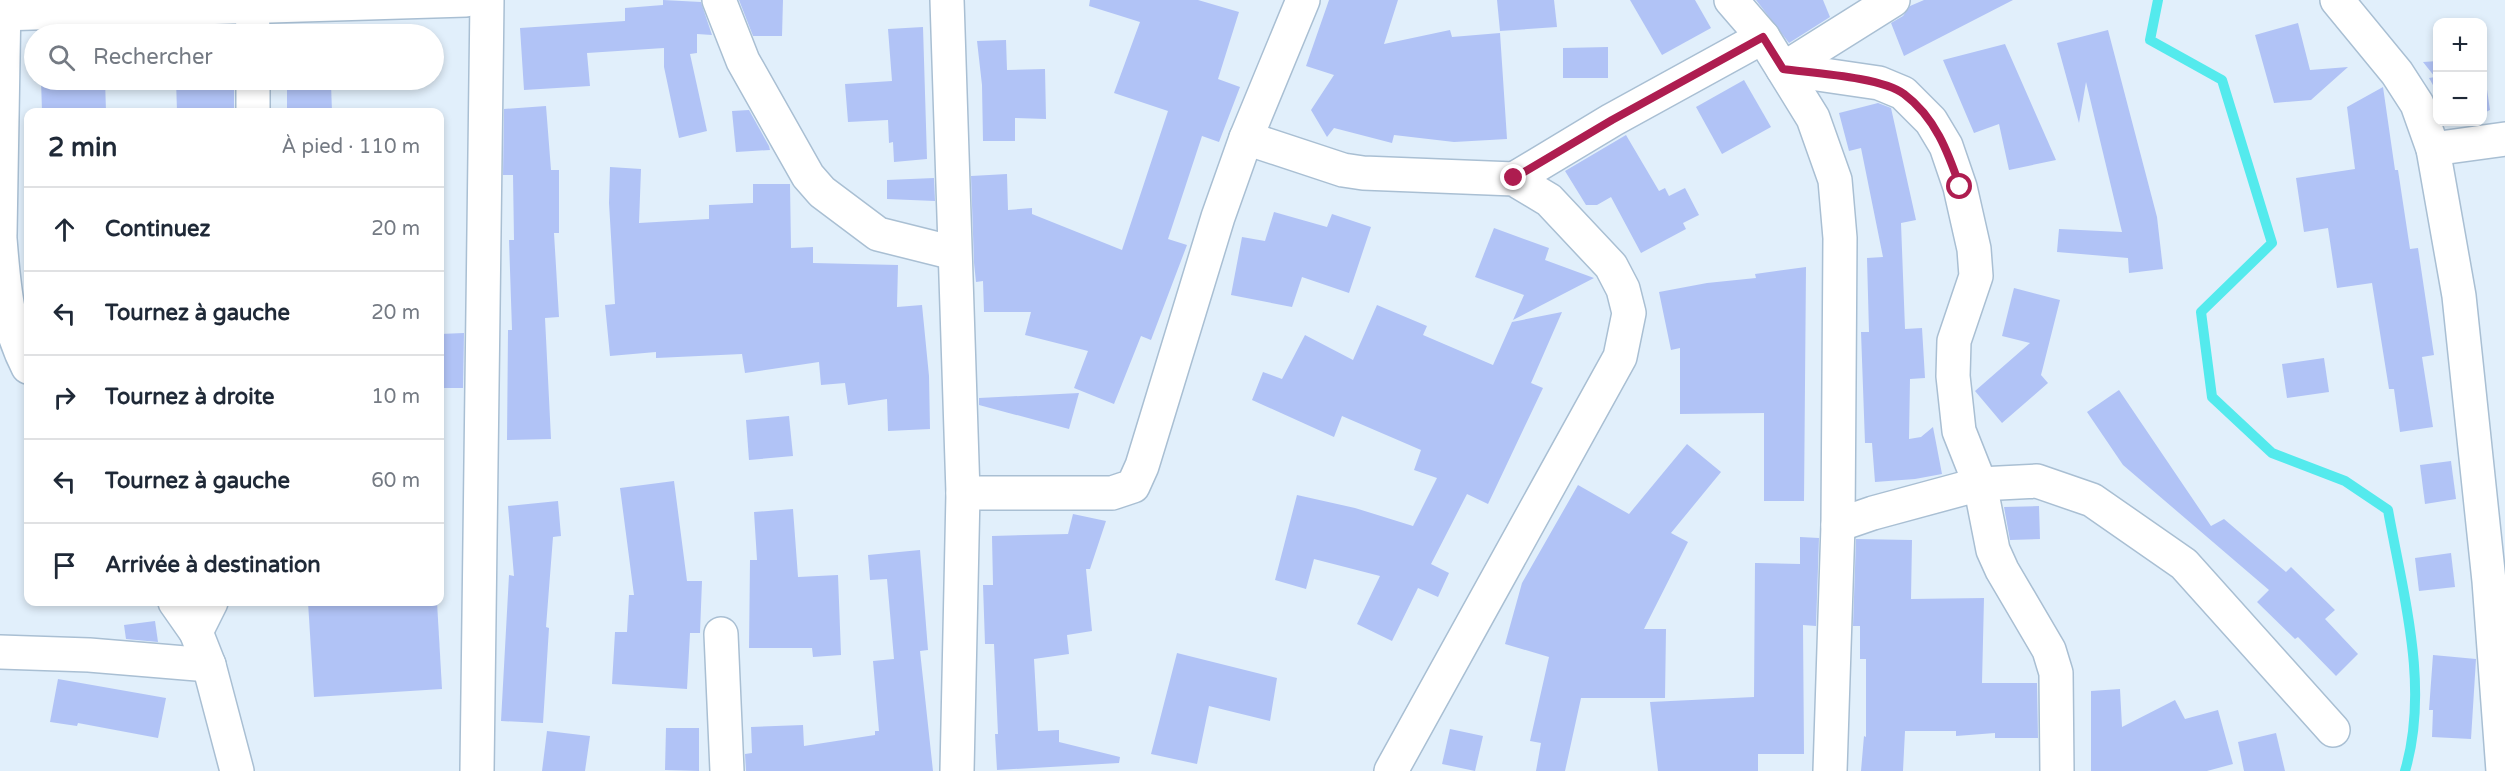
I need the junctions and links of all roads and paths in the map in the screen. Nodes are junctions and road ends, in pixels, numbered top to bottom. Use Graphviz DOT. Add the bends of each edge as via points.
graph roads {
  1 [pos="466,0"];
  2 [pos="487,0"];
  3 [pos="719,0"];
  4 [pos="947,0"];
  5 [pos="1303,0"];
  6 [pos="1731,0"];
  7 [pos="1893,0"];
  8 [pos="2337,0"];
  9 [pos="2,9"];
  10 [pos="252,13"];
  11 [pos="1763,37"];
  12 [pos="1783,69"];
  13 [pos="253,90"];
  14 [pos="253,108"];
  15 [pos="1246,138"];
  16 [pos="2505,139"];
  17 [pos="2433,149"];
  18 [pos="1514,178"];
  19 [pos="0,234"];
  20 [pos="0,239"];
  21 [pos="954,253"];
  22 [pos="24,359"];
  23 [pos="1980,484"];
  24 [pos="963,493"];
  25 [pos="1838,525"];
  26 [pos="178,606"];
  27 [pos="209,606"];
  28 [pos="196,632"];
  29 [pos="721,634"];
  30 [pos="0,652"];
  31 [pos="209,665"];
  32 [pos="2333,729"];
  33 [pos="2502,770"];
  34 [pos="237,771"];
  35 [pos="477,771"];
  36 [pos="727,771"];
  37 [pos="957,771"];
  38 [pos="1391,771"];
  39 [pos="1830,771"];
  40 [pos="2057,771"];
  1 -- 10 [label="street"];
  2 -- 35 [label="street"];
  3 -- 21 [label="street" via="747,69 808,176 822,192 878,234"];
  4 -- 21 [label="street"];
  5 -- 15 [label="street"];
  6 -- 11 [label="street"];
  7 -- 12 [label="street"];
  8 -- 17 [label="street" via="2397,73 2417,105"];
  9 -- 10 [label="street"];
  9 -- 19 [label="street"];
  11 -- 12 [label="street"];
  11 -- 18 [label="street"];
  12 -- 23 [label="street" via="1879,83 1903,93 1931,121 1946,146 1974,249 1976,276 1954,341 1953,376 1959,431"];
  12 -- 25 [label="street" via="1813,118 1835,180 1840,238"];
  13 -- 14 [label="street"];
  15 -- 18 [label="street" via="1363,173"];
  15 -- 24 [label="street" via="1142,466 1132,486 1112,493"];
  16 -- 17 [label="street"];
  17 -- 33 [label="street" via="2459,296 2489,581"];
  18 -- 38 [label="street" via="1549,200 1611,266 1629,313 1620,357"];
  20 -- 22 [label="street" via="7,313"];
  21 -- 24 [label="street"];
  23 -- 25 [label="street"];
  23 -- 32 [label="street" via="2037,481 2092,500 2184,564"];
  23 -- 40 [label="street" via="1993,550 2049,650 2056,673"];
  24 -- 37 [label="street"];
  25 -- 39 [label="street"];
  26 -- 28 [label="street"];
  27 -- 28 [label="street"];
  28 -- 31 [label="street"];
  29 -- 36 [label="street"];
  30 -- 31 [label="street"];
  31 -- 34 [label="street"];
}
